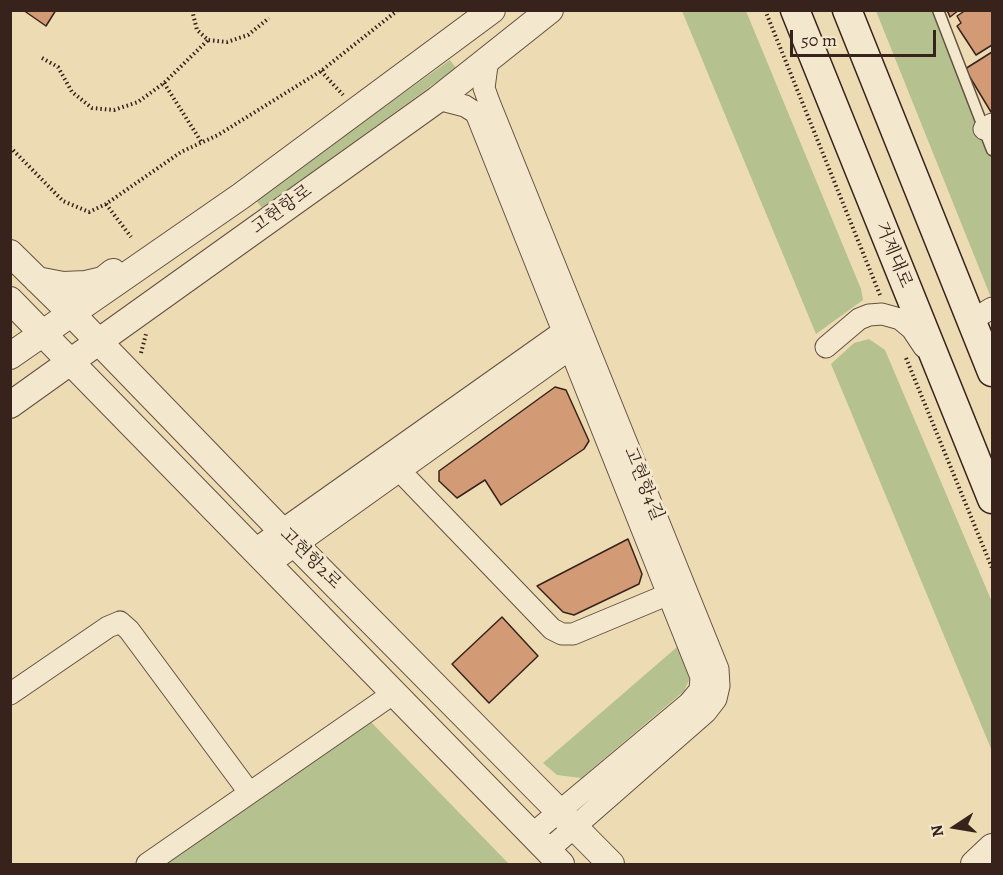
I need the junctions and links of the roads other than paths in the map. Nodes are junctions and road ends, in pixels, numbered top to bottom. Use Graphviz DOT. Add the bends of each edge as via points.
graph roads {
  1 [pos="492,10"];
  2 [pos="550,10"];
  3 [pos="777,10"];
  4 [pos="795,10"];
  5 [pos="847,10"];
  6 [pos="938,10"];
  7 [pos="488,58"];
  8 [pos="820,76"];
  9 [pos="438,99"];
  10 [pos="988,126"];
  11 [pos="993,150"];
  12 [pos="241,196"];
  13 [pos="10,253"];
  14 [pos="37,280"];
  15 [pos="10,300"];
  16 [pos="71,313"];
  17 [pos="982,314"];
  18 [pos="42,333"];
  19 [pos="573,335"];
  20 [pos="99,342"];
  21 [pos="826,347"];
  22 [pos="10,356"];
  23 [pos="71,362"];
  24 [pos="993,372"];
  25 [pos="942,376"];
  26 [pos="10,405"];
  27 [pos="399,470"];
  28 [pos="993,499"];
  29 [pos="289,537"];
  30 [pos="261,557"];
  31 [pos="669,594"];
  32 [pos="394,693"];
  33 [pos="10,694"];
  34 [pos="249,792"];
  35 [pos="566,820"];
  36 [pos="993,847"];
  37 [pos="546,850"];
  38 [pos="147,864"];
  39 [pos="610,864"];
  40 [pos="974,864"];
  1 -- 12 [label="street, 고현항로"];
  2 -- 7 [label="street, 고현항로"];
  3 -- 8 [label="main road" via="793,46"];
  4 -- 8 [label="main road, 거제대로"];
  5 -- 17 [label="main road"];
  6 -- 10 [label="lane"];
  7 -- 9 [label="street, 고현항로"];
  7 -- 19 [label="street, 고현항4길" via="486,94"];
  8 -- 25 [label="main road, 거제대로"];
  9 -- 19 [label="street, 고현항4길" via="476,113"];
  9 -- 20 [label="street, 고현항로"];
  10 -- 11 [label="lane"];
  12 -- 14 [label="street" via="209,203 103,280 75,285"];
  12 -- 16 [label="street, 고현항로"];
  13 -- 14 [label="street, 고현항2로"];
  14 -- 16 [label="street, 고현항2로"];
  15 -- 18 [label="street, 고현항2로"];
  16 -- 18 [label="street, 고현항로"];
  16 -- 20 [label="street, 고현항2로"];
  17 -- 24 [label="main road"];
  18 -- 22 [label="street, 고현항로"];
  18 -- 23 [label="street, 고현항2로"];
  19 -- 27 [label="street"];
  19 -- 29 [label="street"];
  19 -- 31 [label="street, 고현항4길"];
  19 -- 35 [label="street, 고현항4길" via="718,669 719,686 716,699 706,712"];
  20 -- 23 [label="street, 고현항로"];
  20 -- 29 [label="street, 고현항2로"];
  21 -- 25 [label="street" via="859,319 869,315 892,316 912,329"];
  23 -- 26 [label="street, 고현항로"];
  23 -- 30 [label="street, 고현항2로"];
  25 -- 28 [label="main road, 거제대로"];
  27 -- 29 [label="street"];
  27 -- 31 [label="street" via="552,629 562,634 573,634"];
  29 -- 30 [label="street"];
  29 -- 35 [label="street, 고현항2로"];
  30 -- 32 [label="street, 고현항2로"];
  31 -- 35 [label="street, 고현항4길" via="701,677 700,690"];
  32 -- 34 [label="street"];
  32 -- 37 [label="street, 고현항2로"];
  33 -- 34 [label="street" via="120,622"];
  34 -- 38 [label="street"];
  35 -- 37 [label="street, 고현항4길"];
  35 -- 39 [label="street, 고현항2로"];
  36 -- 40 [label="street"];
}
